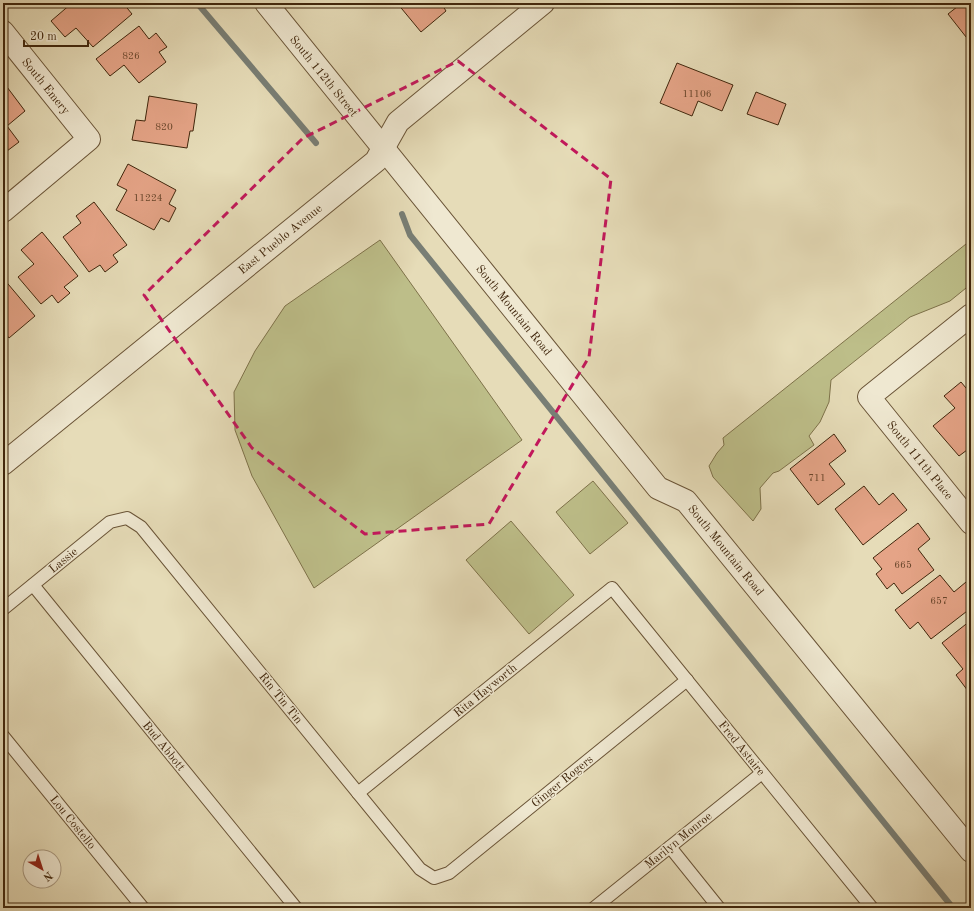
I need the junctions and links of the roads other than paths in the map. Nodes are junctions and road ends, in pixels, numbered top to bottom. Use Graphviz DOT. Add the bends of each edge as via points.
graph roads {
  1 [pos="266,3"];
  2 [pos="543,3"];
  3 [pos="3,32"];
  4 [pos="383,148"];
  5 [pos="3,211"];
  6 [pos="971,315"];
  7 [pos="3,464"];
  8 [pos="127,518"];
  9 [pos="971,523"];
  10 [pos="33,585"];
  11 [pos="612,588"];
  12 [pos="3,609"];
  13 [pos="687,680"];
  14 [pos="3,736"];
  15 [pos="762,773"];
  16 [pos="358,793"];
  17 [pos="670,847"];
  18 [pos="971,851"];
  19 [pos="434,878"];
  20 [pos="143,908"];
  21 [pos="296,908"];
  22 [pos="594,908"];
  23 [pos="719,908"];
  24 [pos="872,908"];
  1 -- 4 [label="street, South 112th Street"];
  2 -- 4 [label="street, East Pueblo Avenue" via="398,122"];
  3 -- 5 [label="street, South Emery" via="89,140"];
  4 -- 7 [label="street, East Pueblo Avenue" via="376,161"];
  4 -- 18 [label="street, South Mountain Road" via="658,488 686,501"];
  6 -- 9 [label="street, South 111th Place" via="869,397"];
  8 -- 10 [label="lane, Lassie" via="110,522"];
  8 -- 16 [label="lane, Rin Tin Tin" via="141,527"];
  10 -- 12 [label="lane, Lassie"];
  10 -- 21 [label="lane, Bud Abbott"];
  11 -- 13 [label="lane, Fred Astaire"];
  11 -- 16 [label="lane, Rita Hayworth"];
  13 -- 15 [label="lane, Fred Astaire"];
  13 -- 19 [label="lane, Ginger Rogers" via="449,873"];
  14 -- 20 [label="lane, Lou Costello"];
  15 -- 17 [label="lane, Marilyn Monroe"];
  15 -- 24 [label="lane, Fred Astaire"];
  16 -- 19 [label="lane, Rin Tin Tin" via="420,869"];
  17 -- 22 [label="lane, Marilyn Monroe"];
  17 -- 23 [label="lane"];
}
